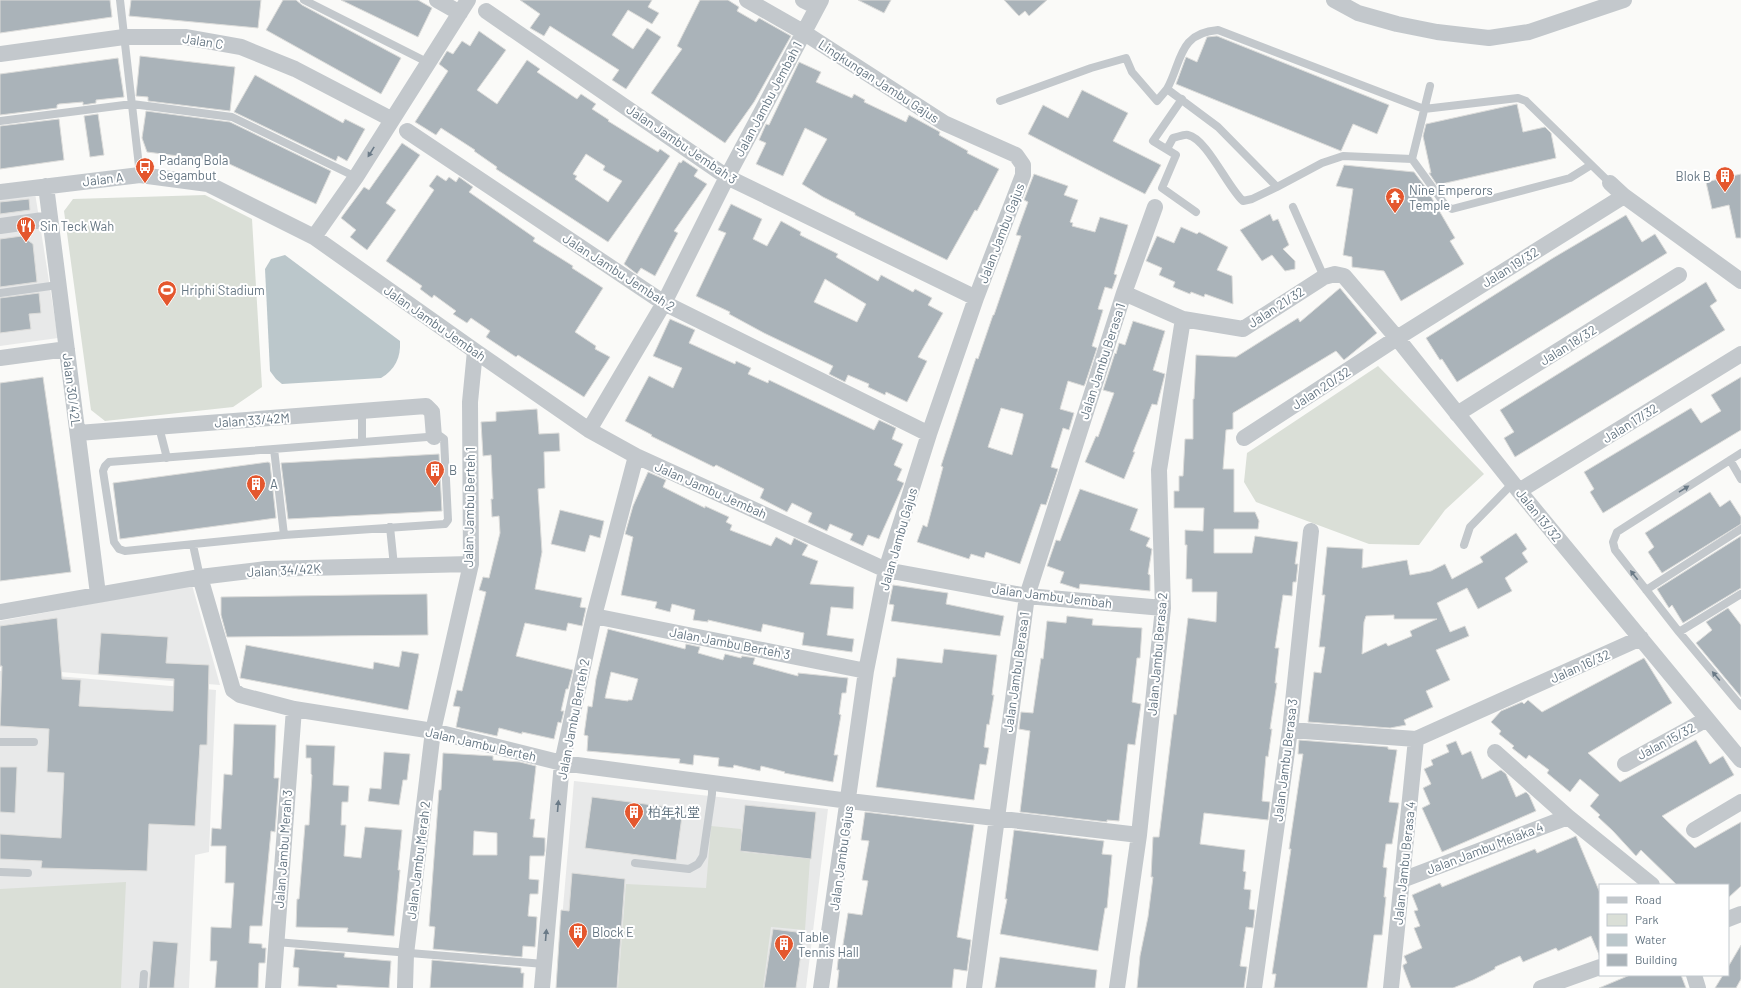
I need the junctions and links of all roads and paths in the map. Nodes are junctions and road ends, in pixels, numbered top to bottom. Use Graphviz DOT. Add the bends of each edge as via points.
graph roads {
  1 [pos="120,0"];
  2 [pos="304,0"];
  3 [pos="437,0"];
  4 [pos="747,0"];
  5 [pos="1334,0"];
  6 [pos="1624,0"];
  7 [pos="813,2"];
  8 [pos="1592,4"];
  9 [pos="464,6"];
  10 [pos="486,11"];
  11 [pos="803,32"];
  12 [pos="124,37"];
  13 [pos="0,54"];
  14 [pos="429,62"];
  15 [pos="1430,86"];
  16 [pos="1167,89"];
  17 [pos="1182,99"];
  18 [pos="1000,101"];
  19 [pos="132,104"];
  20 [pos="1424,109"];
  21 [pos="391,119"];
  22 [pos="0,121"];
  23 [pos="407,131"];
  24 [pos="1167,149"];
  25 [pos="1016,154"];
  26 [pos="1412,159"];
  27 [pos="1591,165"];
  28 [pos="140,175"];
  29 [pos="356,177"];
  30 [pos="727,177"];
  31 [pos="1610,183"];
  32 [pos="46,186"];
  33 [pos="1277,187"];
  34 [pos="0,192"];
  35 [pos="1624,196"];
  36 [pos="1155,207"];
  37 [pos="1293,208"];
  38 [pos="1196,212"];
  39 [pos="50,219"];
  40 [pos="0,226"];
  41 [pos="314,237"];
  42 [pos="1330,275"];
  43 [pos="1679,275"];
  44 [pos="1741,281"];
  45 [pos="58,285"];
  46 [pos="0,293"];
  47 [pos="1124,293"];
  48 [pos="976,298"];
  49 [pos="664,303"];
  50 [pos="1183,319"];
  51 [pos="1396,338"];
  52 [pos="67,349"];
  53 [pos="475,351"];
  54 [pos="1741,354"];
  55 [pos="0,358"];
  56 [pos="362,411"];
  57 [pos="1457,414"];
  58 [pos="159,427"];
  59 [pos="589,430"];
  60 [pos="78,434"];
  61 [pos="929,434"];
  62 [pos="434,437"];
  63 [pos="1244,438"];
  64 [pos="362,442"];
  65 [pos="274,449"];
  66 [pos="1741,453"];
  67 [pos="636,456"];
  68 [pos="167,458"];
  69 [pos="1730,460"];
  70 [pos="1741,479"];
  71 [pos="1516,487"];
  72 [pos="390,527"];
  73 [pos="1741,529"];
  74 [pos="1311,531"];
  75 [pos="284,535"];
  76 [pos="193,545"];
  77 [pos="1464,545"];
  78 [pos="471,564"];
  79 [pos="394,566"];
  80 [pos="886,570"];
  81 [pos="200,577"];
  82 [pos="1646,590"];
  83 [pos="98,594"];
  84 [pos="1027,596"];
  85 [pos="1739,598"];
  86 [pos="1163,608"];
  87 [pos="0,612"];
  88 [pos="594,616"];
  89 [pos="1679,632"];
  90 [pos="1641,638"];
  91 [pos="866,671"];
  92 [pos="1741,706"];
  93 [pos="294,709"];
  94 [pos="1707,719"];
  95 [pos="1290,730"];
  96 [pos="433,732"];
  97 [pos="1416,739"];
  98 [pos="0,742"];
  99 [pos="34,742"];
  100 [pos="1495,752"];
  101 [pos="1741,760"];
  102 [pos="562,763"];
  103 [pos="1625,764"];
  104 [pos="712,783"];
  105 [pos="849,802"];
  106 [pos="1741,802"];
  107 [pos="1568,817"];
  108 [pos="997,818"];
  109 [pos="1694,830"];
  110 [pos="1138,834"];
  111 [pos="635,863"];
  112 [pos="0,872"];
  113 [pos="28,873"];
  114 [pos="1402,880"];
  115 [pos="1651,884"];
  116 [pos="1741,914"];
  117 [pos="1729,919"];
  118 [pos="276,942"];
  119 [pos="406,954"];
  120 [pos="544,964"];
  121 [pos="1599,967"];
  122 [pos="144,974"];
  123 [pos="1694,976"];
  124 [pos="143,988"];
  125 [pos="273,988"];
  126 [pos="405,988"];
  127 [pos="542,988"];
  128 [pos="822,988"];
  129 [pos="974,988"];
  130 [pos="1117,988"];
  131 [pos="1254,988"];
  132 [pos="1391,988"];
  133 [pos="1541,988"];
  134 [pos="1698,988"];
  1 -- 12 [label="lane"];
  2 -- 14 [label="lane"];
  3 -- 9 [label="street"];
  4 -- 11 [label="street, Lingkungan Jambu Gajus"];
  5 -- 8 [label="street" via="1358,13 1397,24 1489,38 1528,32"];
  6 -- 8 [label="street"];
  7 -- 11 [label="street, Jalan Jambu Jembah 1"];
  9 -- 14 [label="street"];
  10 -- 30 [label="street, Jalan Jambu Jembah 3"];
  11 -- 25 [label="street, Lingkungan Jambu Gajus" via="944,123"];
  11 -- 30 [label="street, Jalan Jambu Jembah 1"];
  12 -- 13 [label="street, Jalan C"];
  12 -- 19 [label="lane"];
  12 -- 21 [label="street, Jalan C" via="185,37 241,47 295,69"];
  14 -- 21 [label="street"];
  15 -- 20 [label="lane"];
  16 -- 17 [label="lane"];
  16 -- 18 [label="lane" via="1157,101 1132,72 1126,58"];
  16 -- 20 [label="lane" via="1183,49 1200,34 1218,30"];
  17 -- 24 [label="lane" via="1153,141"];
  17 -- 33 [label="lane" via="1218,127"];
  19 -- 22 [label="lane"];
  19 -- 28 [label="lane"];
  19 -- 29 [label="lane" via="232,117"];
  20 -- 26 [label="lane"];
  20 -- 27 [label="lane" via="1518,98 1526,101"];
  21 -- 29 [label="street, one-way"];
  23 -- 49 [label="street, Jalan Jambu Jembah 2"];
  24 -- 33 [label="lane" via="1173,138 1184,135 1193,138 1243,201"];
  24 -- 38 [label="lane" via="1176,155 1162,188"];
  25 -- 48 [label="street, Jalan Jambu Gajus" via="1023,165 1023,175"];
  26 -- 27 [label="lane" via="1446,206 1452,209 1570,178"];
  26 -- 33 [label="lane" via="1343,156 1322,162"];
  27 -- 31 [label="lane"];
  28 -- 32 [label="street, Jalan A"];
  28 -- 41 [label="street, Jalan A" via="208,184"];
  29 -- 41 [label="street"];
  30 -- 48 [label="street, Jalan Jambu Jembah 3"];
  30 -- 49 [label="street, Jalan Jambu Jembah 1"];
  31 -- 35 [label="street"];
  32 -- 34 [label="street, Jalan A"];
  32 -- 39 [label="street, Jalan 30/42L"];
  35 -- 44 [label="street"];
  35 -- 51 [label="street, Jalan 19/32"];
  36 -- 47 [label="street, Jalan Jambu Berasa 1"];
  37 -- 42 [label="lane"];
  39 -- 40 [label="street"];
  39 -- 45 [label="street, Jalan 30/42L"];
  41 -- 53 [label="street, Jalan Jambu Jembah"];
  42 -- 50 [label="street, Jalan 21/32" via="1242,329"];
  42 -- 51 [label="street, Jalan 13/32" via="1344,276"];
  43 -- 57 [label="street, Jalan 18/32"];
  45 -- 46 [label="lane"];
  45 -- 52 [label="street, Jalan 30/42L"];
  47 -- 50 [label="street, Jalan 21/32"];
  47 -- 84 [label="street, Jalan Jambu Berasa 1"];
  48 -- 61 [label="street, Jalan Jambu Gajus"];
  49 -- 59 [label="street, Jalan Jambu Jembah 1"];
  49 -- 61 [label="street, Jalan Jambu Jembah 2"];
  50 -- 86 [label="street, Jalan Jambu Berasa 2" via="1159,470"];
  51 -- 57 [label="street, Jalan 13/32"];
  51 -- 63 [label="street, Jalan 20/32"];
  52 -- 55 [label="street"];
  52 -- 60 [label="street, Jalan 30/42L"];
  53 -- 59 [label="street, Jalan Jambu Jembah"];
  53 -- 78 [label="street, Jalan Jambu Berteh 1" via="470,402"];
  54 -- 71 [label="street, Jalan 17/32"];
  56 -- 58 [label="street, Jalan 33/42M"];
  56 -- 62 [label="street, Jalan 33/42M" via="426,406 432,412"];
  56 -- 64 [label="lane"];
  57 -- 71 [label="street, Jalan 13/32"];
  58 -- 60 [label="street, Jalan 33/42M"];
  58 -- 68 [label="lane"];
  59 -- 67 [label="street, Jalan Jambu Jembah"];
  60 -- 83 [label="street, Jalan 30/42L"];
  61 -- 80 [label="street, Jalan Jambu Gajus"];
  62 -- 64 [label="lane"];
  62 -- 72 [label="lane" via="440,436 444,439 448,520 444,524"];
  64 -- 65 [label="lane"];
  65 -- 68 [label="lane"];
  65 -- 75 [label="lane"];
  66 -- 69 [label="lane"];
  67 -- 80 [label="street, Jalan Jambu Jembah"];
  67 -- 88 [label="street, Jalan Jambu Berteh 2"];
  68 -- 76 [label="lane" via="109,462 105,466 103,470 114,542 118,549 125,551"];
  69 -- 70 [label="lane"];
  82 -- 69 [label="lane, one-way" via="1615,550 1613,542 1617,532"];
  71 -- 77 [label="lane" via="1470,527"];
  71 -- 90 [label="street, Jalan 13/32"];
  72 -- 75 [label="lane"];
  72 -- 79 [label="lane"];
  73 -- 82 [label="lane"];
  74 -- 95 [label="street, Jalan Jambu Berasa 3"];
  75 -- 76 [label="lane"];
  76 -- 81 [label="lane"];
  78 -- 79 [label="street, Jalan 34/42K"];
  78 -- 96 [label="street, Jalan Jambu Berteh 1"];
  79 -- 81 [label="street, Jalan 34/42K" via="266,568"];
  80 -- 84 [label="street, Jalan Jambu Jembah"];
  80 -- 91 [label="street, Jalan Jambu Gajus"];
  81 -- 83 [label="street, Jalan 34/42K"];
  81 -- 93 [label="street, Jalan Jambu Berteh" via="233,690 240,695"];
  82 -- 89 [label="lane"];
  83 -- 87 [label="street, Jalan 34/42K"];
  84 -- 86 [label="street, Jalan Jambu Jembah"];
  84 -- 108 [label="street, Jalan Jambu Berasa 1"];
  85 -- 89 [label="lane"];
  86 -- 110 [label="street, Jalan Jambu Berasa 2"];
  88 -- 91 [label="street, Jalan Jambu Berteh 3"];
  88 -- 102 [label="street, Jalan Jambu Berteh 2"];
  92 -- 89 [label="lane, one-way"];
  90 -- 94 [label="street, Jalan 13/32"];
  90 -- 97 [label="street, Jalan 16/32"];
  91 -- 105 [label="street, Jalan Jambu Gajus"];
  93 -- 96 [label="street, Jalan Jambu Berteh"];
  93 -- 118 [label="street, Jalan Jambu Merah 3"];
  94 -- 101 [label="street, Jalan 13/32"];
  94 -- 103 [label="street, Jalan 15/32"];
  95 -- 97 [label="street"];
  95 -- 131 [label="street, Jalan Jambu Berasa 3"];
  96 -- 102 [label="street, Jalan Jambu Berteh"];
  96 -- 119 [label="street, Jalan Jambu Merah 2"];
  97 -- 114 [label="street, Jalan Jambu Berasa 4"];
  98 -- 99 [label="lane"];
  100 -- 107 [label="street"];
  102 -- 104 [label="street, Jalan Jambu Berteh"];
  120 -- 102 [label="street, Jalan Jambu Berteh 2, one-way"];
  104 -- 105 [label="street, Jalan Jambu Berteh"];
  104 -- 111 [label="lane" via="704,856 698,864 689,869"];
  105 -- 108 [label="street, Jalan Jambu Berteh"];
  105 -- 128 [label="street, Jalan Jambu Gajus"];
  106 -- 109 [label="street"];
  107 -- 114 [label="street, Jalan Jambu Melaka 4"];
  107 -- 115 [label="street"];
  108 -- 110 [label="street, Jalan Jambu Berteh"];
  108 -- 129 [label="street, Jalan Jambu Berasa 1"];
  110 -- 130 [label="street, Jalan Jambu Berasa 2"];
  112 -- 113 [label="lane"];
  114 -- 132 [label="street, Jalan Jambu Berasa 4"];
  116 -- 117 [label="street"];
  118 -- 119 [label="lane"];
  118 -- 125 [label="street, Jalan Jambu Merah 3"];
  119 -- 120 [label="lane"];
  119 -- 126 [label="street, Jalan Jambu Merah 2"];
  120 -- 127 [label="street, Jalan Jambu Berteh 2"];
  121 -- 133 [label="street"];
  122 -- 124 [label="lane"];
  123 -- 134 [label="street"];
}
